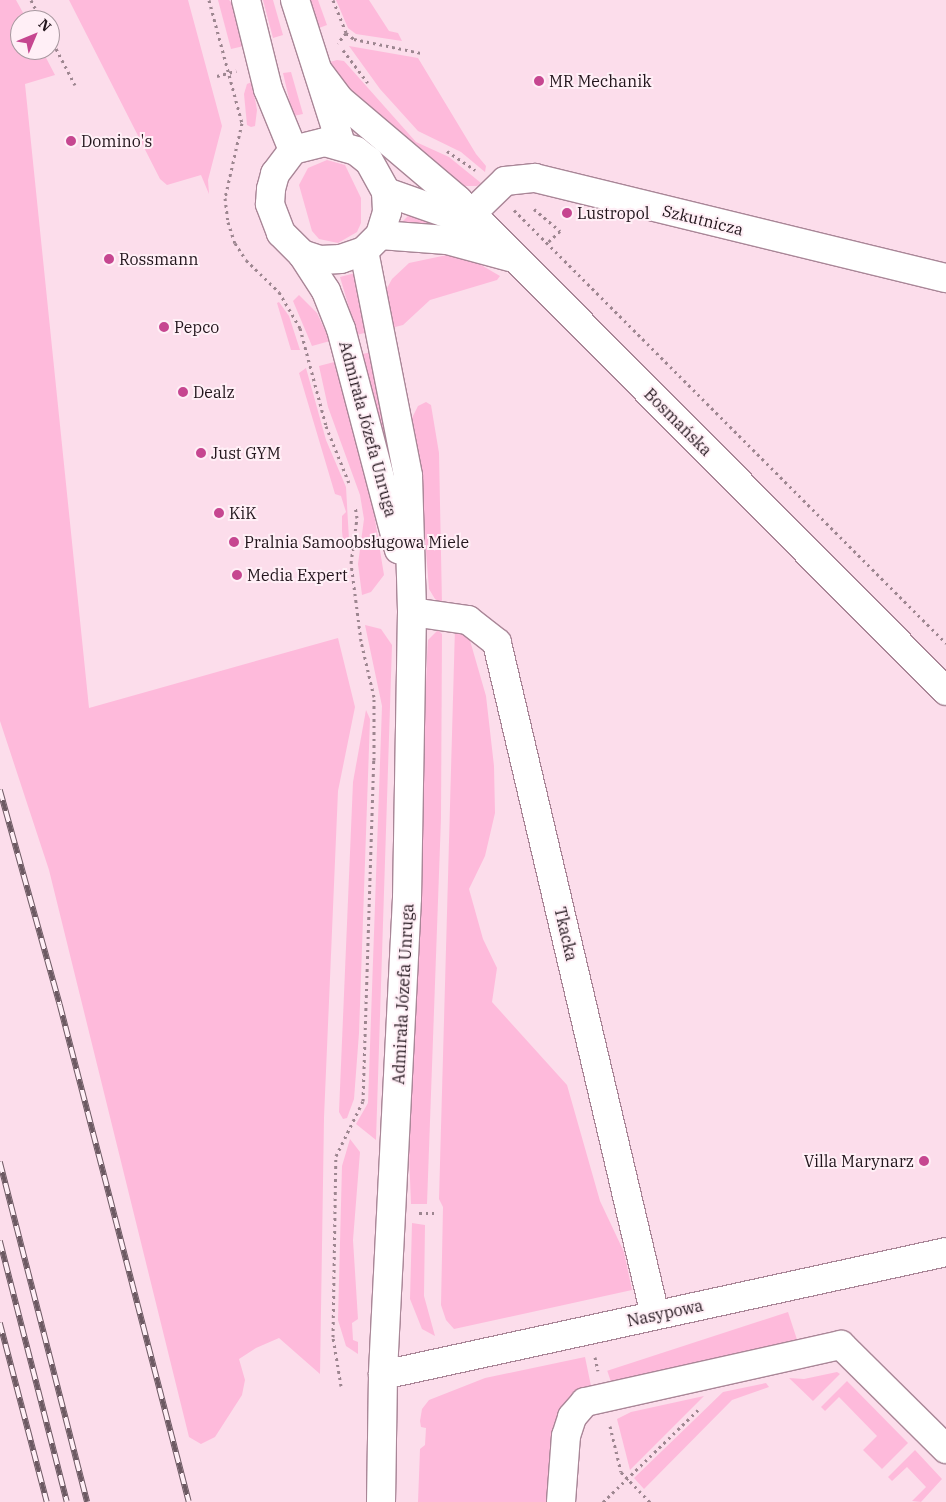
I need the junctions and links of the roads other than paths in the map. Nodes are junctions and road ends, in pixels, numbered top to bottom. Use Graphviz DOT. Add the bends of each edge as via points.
graph roads {
  1 [pos="246,0"];
  2 [pos="295,0"];
  3 [pos="318,72"];
  4 [pos="341,144"];
  5 [pos="293,150"];
  6 [pos="386,192"];
  7 [pos="478,220"];
  8 [pos="372,243"];
  9 [pos="302,254"];
  10 [pos="515,259"];
  11 [pos="946,278"];
  12 [pos="412,612"];
  13 [pos="946,692"];
  14 [pos="946,1252"];
  15 [pos="655,1315"];
  16 [pos="383,1375"];
  17 [pos="946,1449"];
  18 [pos="381,1502"];
  19 [pos="561,1502"];
  1 -- 5 [label="street" via="268,89"];
  2 -- 3 [label="street"];
  3 -- 4 [label="street"];
  3 -- 7 [label="street" via="340,100 434,178"];
  4 -- 5 [label="street" via="316,143"];
  4 -- 6 [label="street" via="369,161"];
  5 -- 9 [label="street" via="275,174 270,204 281,233"];
  6 -- 7 [label="street, Bosmańska"];
  6 -- 8 [label="street" via="387,212"];
  7 -- 10 [label="street, Bosmańska"];
  7 -- 11 [label="street, Szkutnicza" via="505,181 535,178"];
  8 -- 9 [label="street" via="341,259 320,260"];
  8 -- 10 [label="street" via="447,240 490,249"];
  8 -- 12 [label="street, Admirała Józefa Unruga" via="408,476"];
  9 -- 12 [label="street, Admirała Józefa Unruga" via="326,291 341,329 375,452"];
  10 -- 13 [label="street, Bosmańska"];
  12 -- 15 [label="street, Tkacka" via="468,620 497,642"];
  12 -- 16 [label="street, Admirała Józefa Unruga" via="407,898"];
  14 -- 15 [label="street, Nasypowa"];
  15 -- 16 [label="street, Nasypowa"];
  16 -- 18 [label="street, Admirała Józefa Unruga"];
  17 -- 19 [label="street" via="840,1345 585,1402 572,1418 566,1436"];
}
